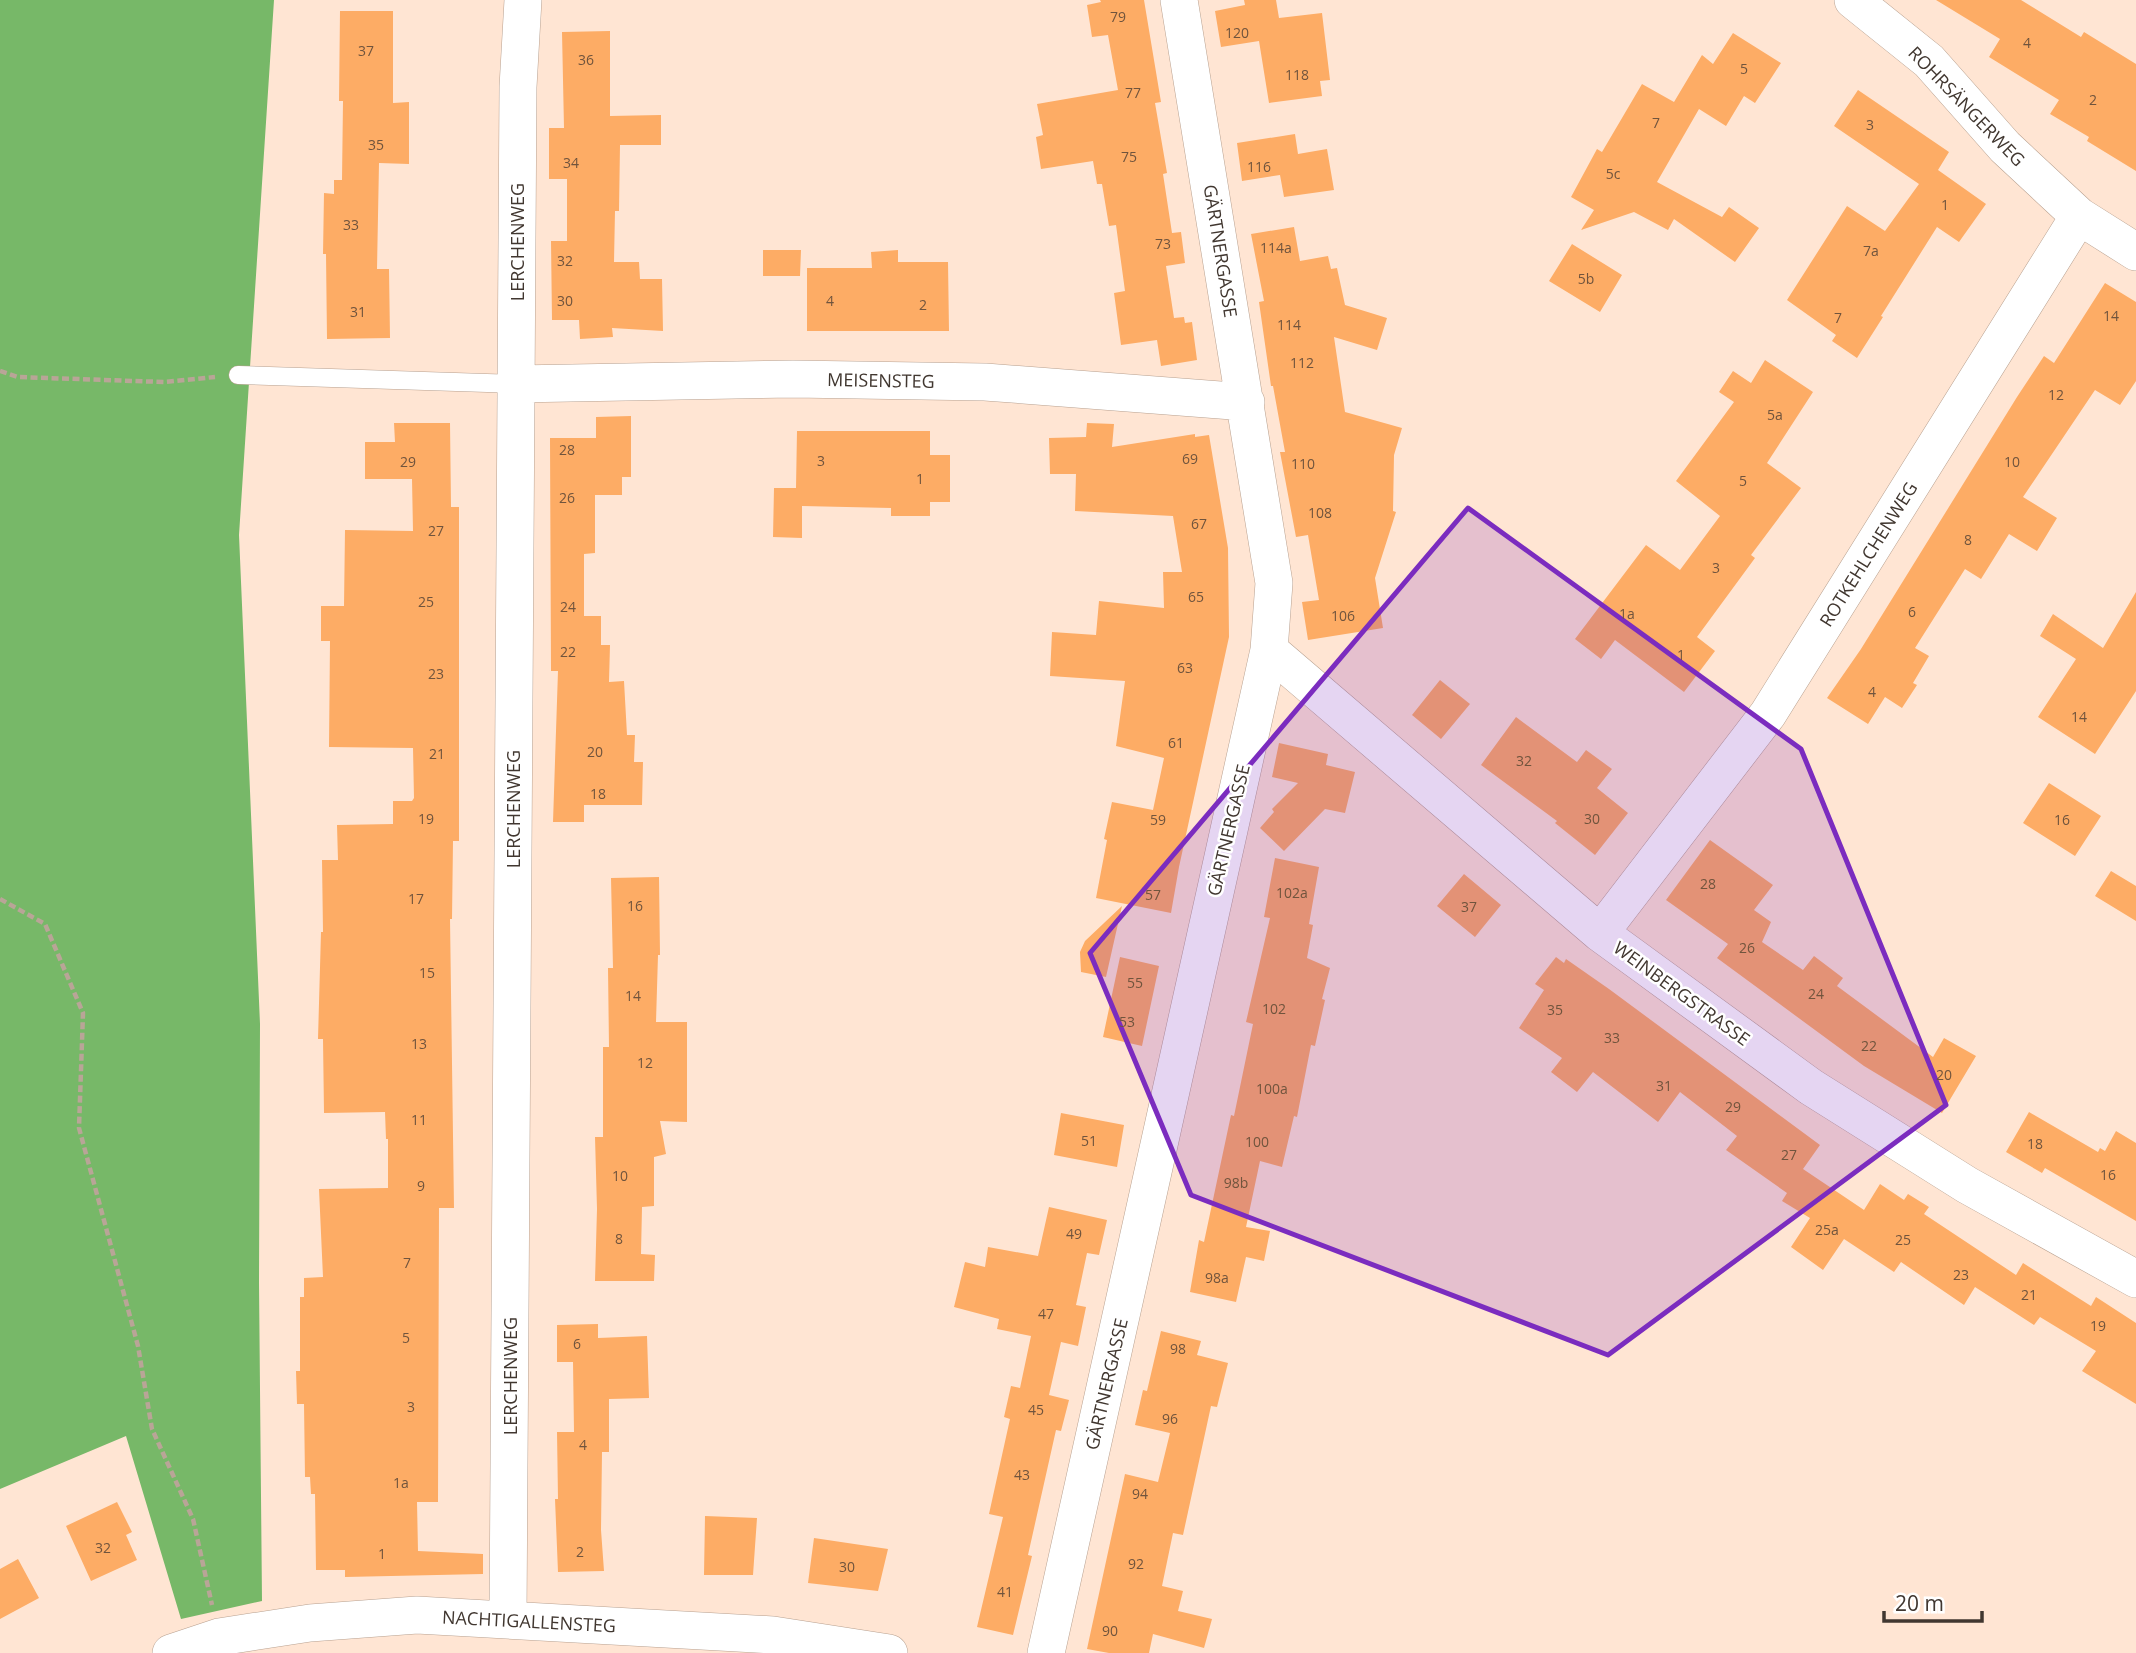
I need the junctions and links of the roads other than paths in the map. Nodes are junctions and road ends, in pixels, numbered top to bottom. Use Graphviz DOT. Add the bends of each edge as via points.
graph roads {
  1 [pos="523,0"];
  2 [pos="1179,0"];
  3 [pos="1853,0"];
  4 [pos="2079,216"];
  5 [pos="2136,252"];
  6 [pos="238,374"];
  7 [pos="516,384"];
  8 [pos="1246,402"];
  9 [pos="1269,650"];
  10 [pos="1600,933"];
  11 [pos="2136,1279"];
  12 [pos="508,1619"];
  13 [pos="171,1653"];
  14 [pos="889,1653"];
  15 [pos="1046,1653"];
  1 -- 7 [label="street, LERCHENWEG"];
  2 -- 8 [label="street, GÄRTNERGASSE"];
  3 -- 4 [label="street, ROHRSÄNGERWEG" via="1929,61 2005,147"];
  4 -- 5 [label="street"];
  4 -- 10 [label="street, ROTKEHLCHENWEG" via="1768,713"];
  6 -- 7 [label="lane"];
  7 -- 8 [label="street, MEISENSTEG" via="793,379 985,382"];
  7 -- 12 [label="street, LERCHENWEG"];
  8 -- 9 [label="street, GÄRTNERGASSE" via="1274,583"];
  9 -- 10 [label="street, WEINBERGSTRASSE"];
  9 -- 15 [label="street, GÄRTNERGASSE"];
  10 -- 11 [label="street, WEINBERGSTRASSE" via="1811,1087 1967,1185"];
  12 -- 13 [label="street, NACHTIGALLENSTEG" via="417,1615 310,1623 219,1637"];
  12 -- 14 [label="street, NACHTIGALLENSTEG" via="773,1635"];
}
